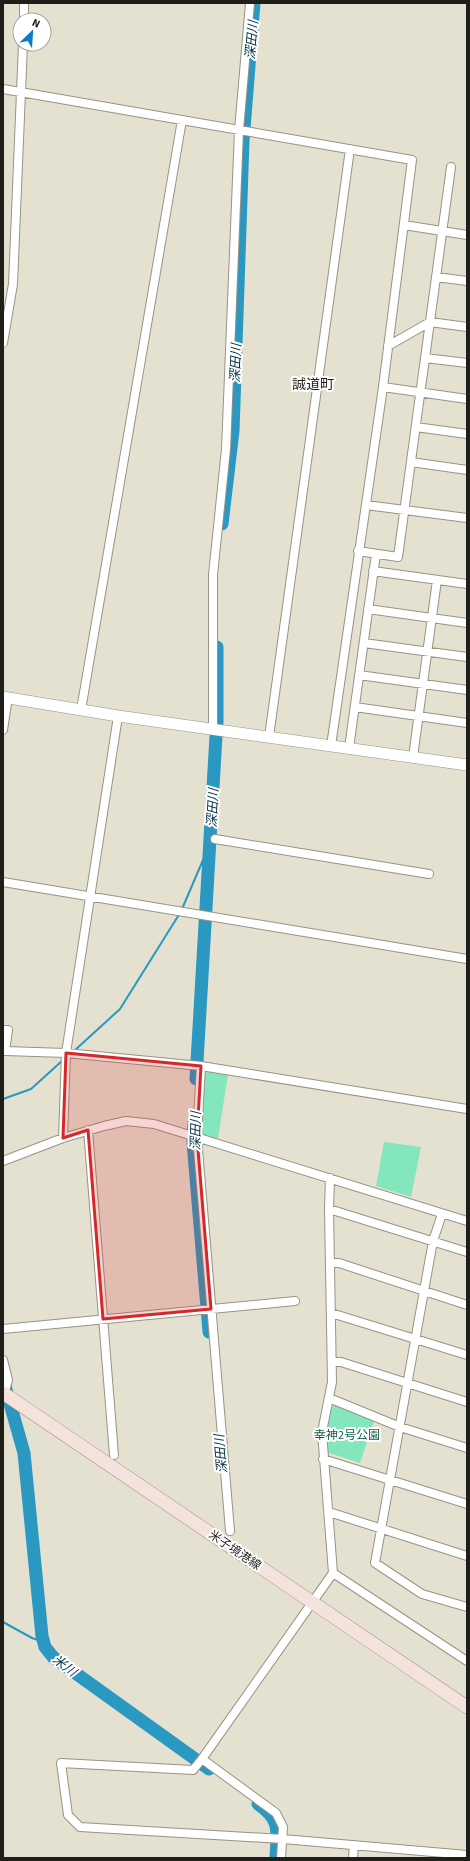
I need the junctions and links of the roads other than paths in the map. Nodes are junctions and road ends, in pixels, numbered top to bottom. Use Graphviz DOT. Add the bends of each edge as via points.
graph roads {
  1 [pos="250,3"];
  2 [pos="23,52"];
  3 [pos="3,89"];
  4 [pos="21,92"];
  5 [pos="182,120"];
  6 [pos="239,130"];
  7 [pos="350,149"];
  8 [pos="451,167"];
  9 [pos="404,225"];
  10 [pos="442,231"];
  11 [pos="467,235"];
  12 [pos="436,277"];
  13 [pos="467,281"];
  14 [pos="430,322"];
  15 [pos="467,327"];
  16 [pos="3,343"];
  17 [pos="388,346"];
  18 [pos="425,358"];
  19 [pos="467,363"];
  20 [pos="382,387"];
  21 [pos="421,393"];
  22 [pos="467,399"];
  23 [pos="416,427"];
  24 [pos="467,434"];
  25 [pos="411,462"];
  26 [pos="467,470"];
  27 [pos="366,505"];
  28 [pos="404,510"];
  29 [pos="467,518"];
  30 [pos="358,551"];
  31 [pos="376,554"];
  32 [pos="373,571"];
  33 [pos="437,580"];
  34 [pos="467,584"];
  35 [pos="368,609"];
  36 [pos="432,618"];
  37 [pos="467,623"];
  38 [pos="364,643"];
  39 [pos="427,652"];
  40 [pos="467,657"];
  41 [pos="359,675"];
  42 [pos="422,684"];
  43 [pos="467,690"];
  44 [pos="6,697"];
  45 [pos="355,707"];
  46 [pos="81,710"];
  47 [pos="118,716"];
  48 [pos="418,716"];
  49 [pos="467,723"];
  50 [pos="3,730"];
  51 [pos="213,730"];
  52 [pos="268,737"];
  53 [pos="331,746"];
  54 [pos="349,748"];
  55 [pos="413,757"];
  56 [pos="467,764"];
  57 [pos="215,839"];
  58 [pos="429,874"];
  59 [pos="3,882"];
  60 [pos="90,897"];
  61 [pos="467,959"];
  62 [pos="3,1030"];
  63 [pos="66,1053"];
  64 [pos="201,1066"];
  65 [pos="467,1110"];
  66 [pos="88,1130"];
  67 [pos="197,1137"];
  68 [pos="63,1138"];
  69 [pos="3,1161"];
  70 [pos="330,1178"];
  71 [pos="329,1209"];
  72 [pos="442,1214"];
  73 [pos="467,1221"];
  74 [pos="433,1241"];
  75 [pos="467,1252"];
  76 [pos="330,1263"];
  77 [pos="424,1292"];
  78 [pos="295,1301"];
  79 [pos="467,1305"];
  80 [pos="211,1310"];
  81 [pos="331,1313"];
  82 [pos="103,1319"];
  83 [pos="3,1329"];
  84 [pos="416,1340"];
  85 [pos="467,1355"];
  86 [pos="3,1360"];
  87 [pos="332,1362"];
  88 [pos="408,1383"];
  89 [pos="4,1394"];
  90 [pos="329,1398"];
  91 [pos="467,1402"];
  92 [pos="400,1427"];
  93 [pos="467,1448"];
  94 [pos="114,1455"];
  95 [pos="323,1459"];
  96 [pos="390,1480"];
  97 [pos="467,1504"];
  98 [pos="329,1512"];
  99 [pos="382,1530"];
  100 [pos="230,1532"];
  101 [pos="467,1556"];
  102 [pos="333,1573"];
  103 [pos="312,1603"];
  104 [pos="467,1607"];
  105 [pos="467,1661"];
  106 [pos="467,1708"];
  107 [pos="202,1759"];
  108 [pos="283,1839"];
  109 [pos="354,1845"];
  110 [pos="467,1856"];
  111 [pos="282,1858"];
  112 [pos="353,1858"];
  1 -- 6 [label="street"];
  2 -- 4 [label="street"];
  3 -- 4 [label="street"];
  4 -- 5 [label="street"];
  4 -- 16 [label="street" via="13,284"];
  5 -- 6 [label="street"];
  5 -- 46 [label="street"];
  6 -- 7 [label="street"];
  6 -- 51 [label="street" via="226,449 212,576"];
  7 -- 9 [label="street" via="412,160"];
  7 -- 52 [label="street"];
  8 -- 10 [label="street"];
  9 -- 10 [label="street"];
  9 -- 17 [label="street"];
  10 -- 11 [label="street"];
  10 -- 12 [label="street"];
  12 -- 13 [label="street"];
  12 -- 14 [label="street"];
  14 -- 15 [label="street"];
  14 -- 17 [label="street"];
  14 -- 18 [label="street"];
  17 -- 20 [label="street"];
  18 -- 19 [label="street"];
  18 -- 21 [label="street"];
  20 -- 21 [label="street"];
  20 -- 27 [label="street"];
  21 -- 22 [label="street"];
  21 -- 23 [label="street"];
  23 -- 24 [label="street"];
  23 -- 25 [label="street"];
  25 -- 26 [label="street"];
  25 -- 28 [label="street"];
  27 -- 28 [label="street"];
  27 -- 30 [label="street"];
  28 -- 29 [label="street"];
  28 -- 31 [label="street" via="398,557"];
  30 -- 31 [label="street"];
  30 -- 53 [label="street"];
  31 -- 32 [label="street"];
  32 -- 33 [label="street"];
  32 -- 35 [label="street"];
  33 -- 34 [label="street"];
  33 -- 36 [label="street"];
  35 -- 36 [label="street"];
  35 -- 38 [label="street"];
  36 -- 37 [label="street"];
  36 -- 39 [label="street"];
  38 -- 39 [label="street"];
  38 -- 41 [label="street"];
  39 -- 40 [label="street"];
  39 -- 42 [label="street"];
  41 -- 42 [label="street"];
  41 -- 45 [label="street"];
  42 -- 43 [label="street"];
  42 -- 48 [label="street"];
  44 -- 46 [label="street"];
  44 -- 50 [label="street"];
  45 -- 48 [label="street"];
  45 -- 54 [label="street"];
  46 -- 47 [label="street"];
  47 -- 51 [label="street"];
  47 -- 60 [label="street"];
  48 -- 49 [label="street"];
  48 -- 55 [label="street"];
  51 -- 52 [label="street"];
  52 -- 53 [label="street"];
  53 -- 54 [label="street"];
  54 -- 55 [label="street"];
  55 -- 56 [label="street"];
  57 -- 58 [label="street"];
  59 -- 60 [label="street"];
  60 -- 61 [label="street"];
  60 -- 63 [label="street"];
  62 -- 63 [label="street" via="8,1030 5,1051"];
  63 -- 64 [label="street"];
  63 -- 68 [label="street"];
  64 -- 65 [label="street"];
  64 -- 67 [label="street"];
  66 -- 67 [label="street" via="126,1121 154,1124"];
  66 -- 68 [label="street"];
  66 -- 82 [label="street"];
  67 -- 70 [label="street"];
  67 -- 80 [label="street"];
  68 -- 69 [label="street"];
  70 -- 71 [label="street"];
  70 -- 72 [label="street"];
  71 -- 74 [label="street"];
  71 -- 76 [label="street"];
  72 -- 73 [label="street"];
  72 -- 74 [label="street"];
  74 -- 75 [label="street"];
  74 -- 77 [label="street"];
  76 -- 77 [label="street" via="339,1263"];
  76 -- 81 [label="street"];
  77 -- 79 [label="street"];
  77 -- 84 [label="street"];
  78 -- 80 [label="street"];
  80 -- 82 [label="street"];
  80 -- 100 [label="street"];
  81 -- 84 [label="street"];
  81 -- 87 [label="street"];
  82 -- 83 [label="street"];
  82 -- 94 [label="street"];
  84 -- 85 [label="street"];
  84 -- 88 [label="street"];
  86 -- 89 [label="street" via="8,1380"];
  87 -- 88 [label="street" via="341,1362"];
  87 -- 90 [label="street"];
  88 -- 91 [label="street"];
  88 -- 92 [label="street"];
  89 -- 103 [label="main road, 米子境港線"];
  90 -- 92 [label="street"];
  90 -- 95 [label="street" via="322,1432"];
  92 -- 93 [label="street"];
  92 -- 96 [label="street"];
  95 -- 96 [label="street"];
  95 -- 98 [label="street"];
  96 -- 97 [label="street"];
  96 -- 99 [label="street"];
  98 -- 99 [label="street"];
  98 -- 102 [label="street"];
  99 -- 101 [label="street"];
  99 -- 104 [label="street" via="375,1563 422,1594"];
  102 -- 103 [label="street"];
  102 -- 105 [label="street"];
  103 -- 106 [label="main road, 米子境港線"];
  103 -- 107 [label="street"];
  107 -- 108 [label="street" via="276,1813 283,1827"];
  107 -- 108 [label="street" via="194,1770 61,1763 68,1815 80,1827"];
  108 -- 109 [label="street"];
  108 -- 111 [label="street"];
  109 -- 110 [label="street"];
  109 -- 112 [label="street"];
}
